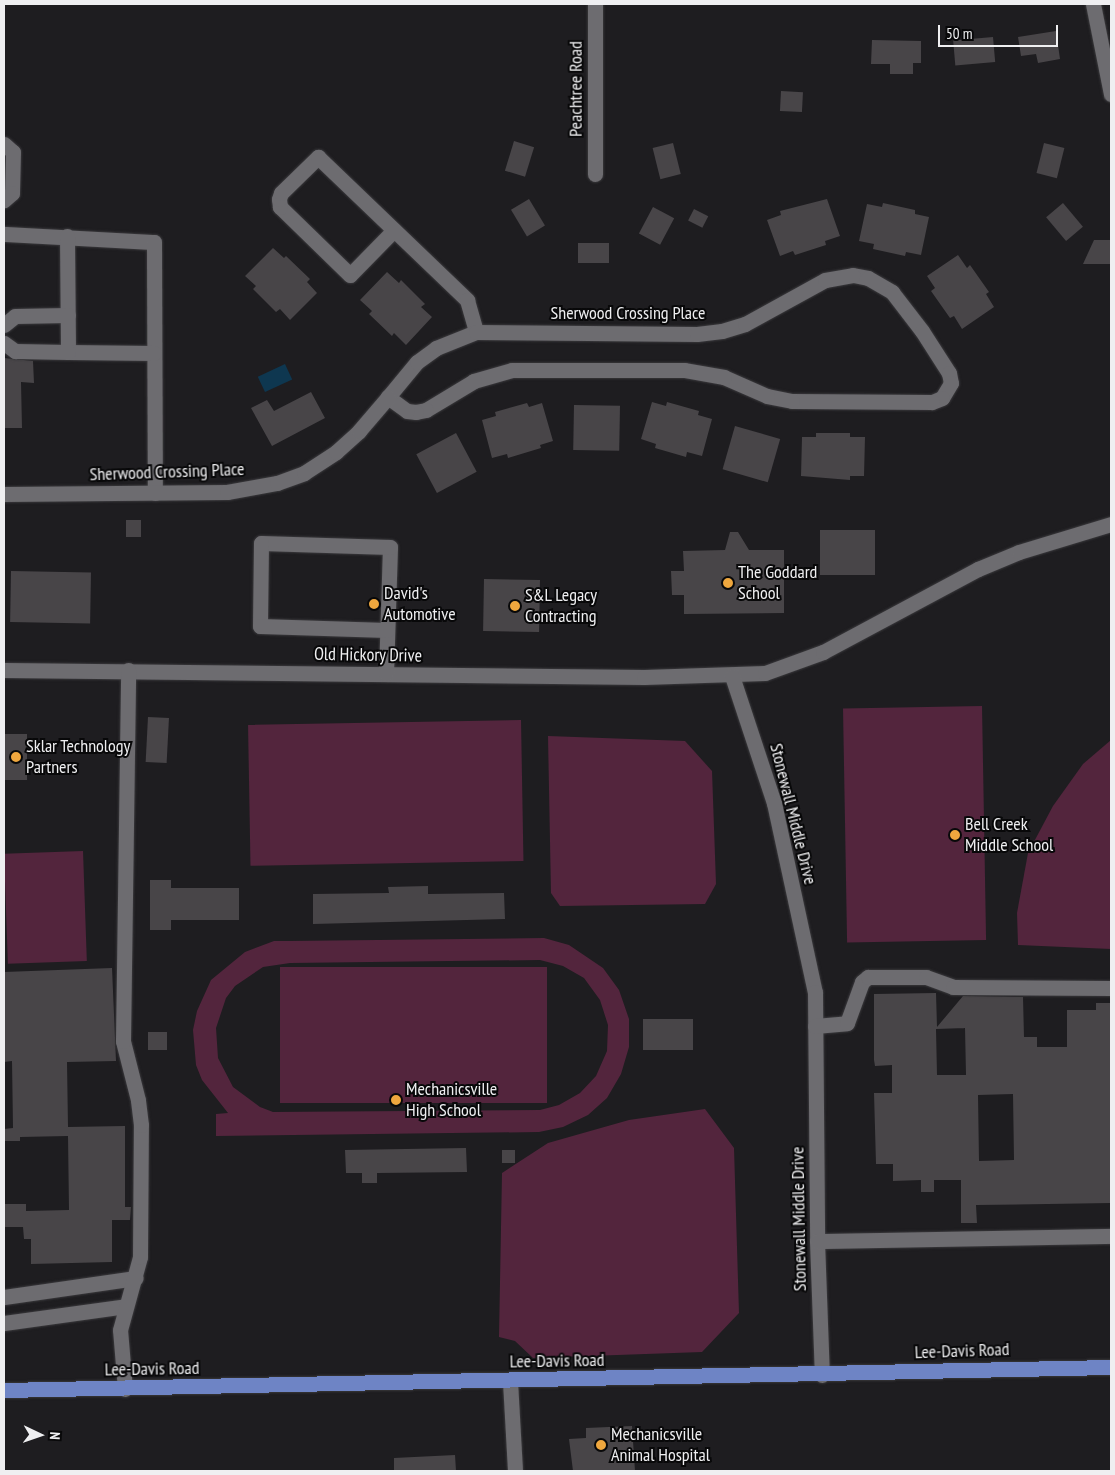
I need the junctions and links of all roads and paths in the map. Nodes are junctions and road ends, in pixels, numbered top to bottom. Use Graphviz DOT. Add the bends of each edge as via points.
graph roads {
  1 [pos="595,4"];
  2 [pos="1093,4"];
  3 [pos="1111,94"];
  4 [pos="4,144"];
  5 [pos="595,174"];
  6 [pos="4,200"];
  7 [pos="394,230"];
  8 [pos="4,234"];
  9 [pos="67,236"];
  10 [pos="68,315"];
  11 [pos="4,325"];
  12 [pos="476,332"];
  13 [pos="4,343"];
  14 [pos="68,352"];
  15 [pos="154,353"];
  16 [pos="388,397"];
  17 [pos="156,493"];
  18 [pos="4,494"];
  19 [pos="1111,524"];
  20 [pos="387,630"];
  21 [pos="4,670"];
  22 [pos="128,670"];
  23 [pos="386,674"];
  24 [pos="732,676"];
  25 [pos="1111,988"];
  26 [pos="815,1026"];
  27 [pos="1111,1236"];
  28 [pos="817,1241"];
  29 [pos="136,1278"];
  30 [pos="4,1297"];
  31 [pos="126,1306"];
  32 [pos="4,1323"];
  33 [pos="1111,1367"];
  34 [pos="822,1375"];
  35 [pos="510,1380"];
  36 [pos="125,1389"];
  37 [pos="4,1390"];
  38 [pos="515,1471"];
  1 -- 5 [label="street, Peachtree Road"];
  2 -- 3 [label="street"];
  4 -- 6 [label="street" via="13,152 12,193"];
  7 -- 7 [label="street" via="318,157 280,193 280,207 350,276"];
  7 -- 12 [label="street" via="467,300"];
  8 -- 9 [label="street"];
  9 -- 10 [label="street"];
  9 -- 15 [label="street" via="154,242"];
  10 -- 11 [label="street" via="16,316"];
  10 -- 14 [label="street"];
  12 -- 16 [label="street, Sherwood Crossing Place" via="436,348 417,362"];
  12 -- 16 [label="street, Sherwood Crossing Place" via="698,334 722,331 746,324 825,280 853,275 868,278 892,292 931,345 949,373 951,383 942,398 932,402 792,402 704,372 512,370 474,381 426,410 407,411"];
  13 -- 14 [label="street" via="16,350"];
  14 -- 15 [label="street"];
  15 -- 17 [label="street"];
  16 -- 17 [label="street, Sherwood Crossing Place" via="360,431 304,473 249,490"];
  17 -- 18 [label="street, Sherwood Crossing Place"];
  19 -- 24 [label="street" via="1019,552 978,569 794,664 765,673"];
  20 -- 20 [label="street" via="390,547 261,543 260,626"];
  20 -- 23 [label="street"];
  21 -- 22 [label="street, Old Hickory Drive"];
  22 -- 23 [label="street, Old Hickory Drive"];
  22 -- 29 [label="street" via="123,1041 141,1125 140,1257"];
  23 -- 24 [label="street, Old Hickory Drive"];
  24 -- 26 [label="street, Stonewall Middle Drive" via="774,803 815,992"];
  25 -- 26 [label="street" via="953,987 926,977 868,977 862,982 847,1023"];
  26 -- 28 [label="street, Stonewall Middle Drive"];
  27 -- 28 [label="street"];
  28 -- 34 [label="street, Stonewall Middle Drive"];
  29 -- 30 [label="street"];
  29 -- 31 [label="street"];
  31 -- 32 [label="street"];
  31 -- 36 [label="street" via="120,1330"];
  33 -- 34 [label="main road, Lee-Davis Road"];
  34 -- 35 [label="main road, Lee-Davis Road"];
  35 -- 36 [label="main road, Lee-Davis Road"];
  35 -- 38 [label="street"];
  36 -- 37 [label="main road, Lee-Davis Road"];
}
